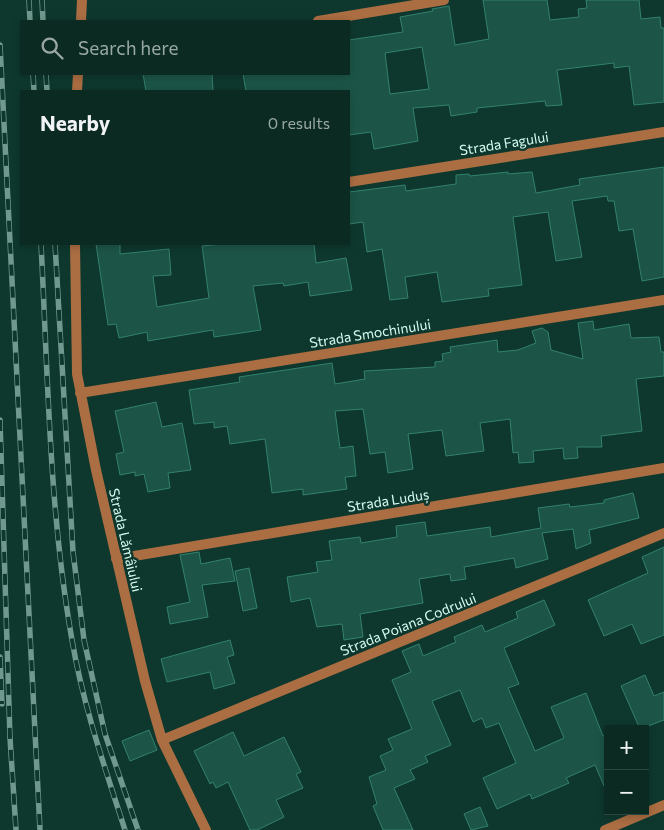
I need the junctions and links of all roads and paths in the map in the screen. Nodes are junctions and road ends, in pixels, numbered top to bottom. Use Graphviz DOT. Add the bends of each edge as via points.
graph roads {
  1 [pos="82,0"];
  2 [pos="444,0"];
  3 [pos="81,20"];
  4 [pos="324,20"];
  5 [pos="78,75"];
  6 [pos="78,90"];
  7 [pos="664,132"];
  8 [pos="350,182"];
  9 [pos="75,245"];
  10 [pos="664,300"];
  11 [pos="80,393"];
  12 [pos="664,468"];
  13 [pos="664,533"];
  14 [pos="116,559"];
  15 [pos="162,740"];
  16 [pos="664,805"];
  17 [pos="206,830"];
  18 [pos="605,830"];
  1 -- 3 [label="street"];
  2 -- 4 [label="street"];
  5 -- 6 [label="street"];
  7 -- 8 [label="street, Strada Fagului"];
  9 -- 11 [label="street, Strada Lămâiului" via="75,330"];
  10 -- 11 [label="street, Strada Smochinului"];
  11 -- 14 [label="street, Strada Lămâiului"];
  12 -- 14 [label="street, Strada Luduș"];
  13 -- 15 [label="street, Strada Poiana Codrului"];
  14 -- 15 [label="street, Strada Lămâiului"];
  15 -- 17 [label="street, Strada Lămâiului"];
  16 -- 18 [label="street"];
}
